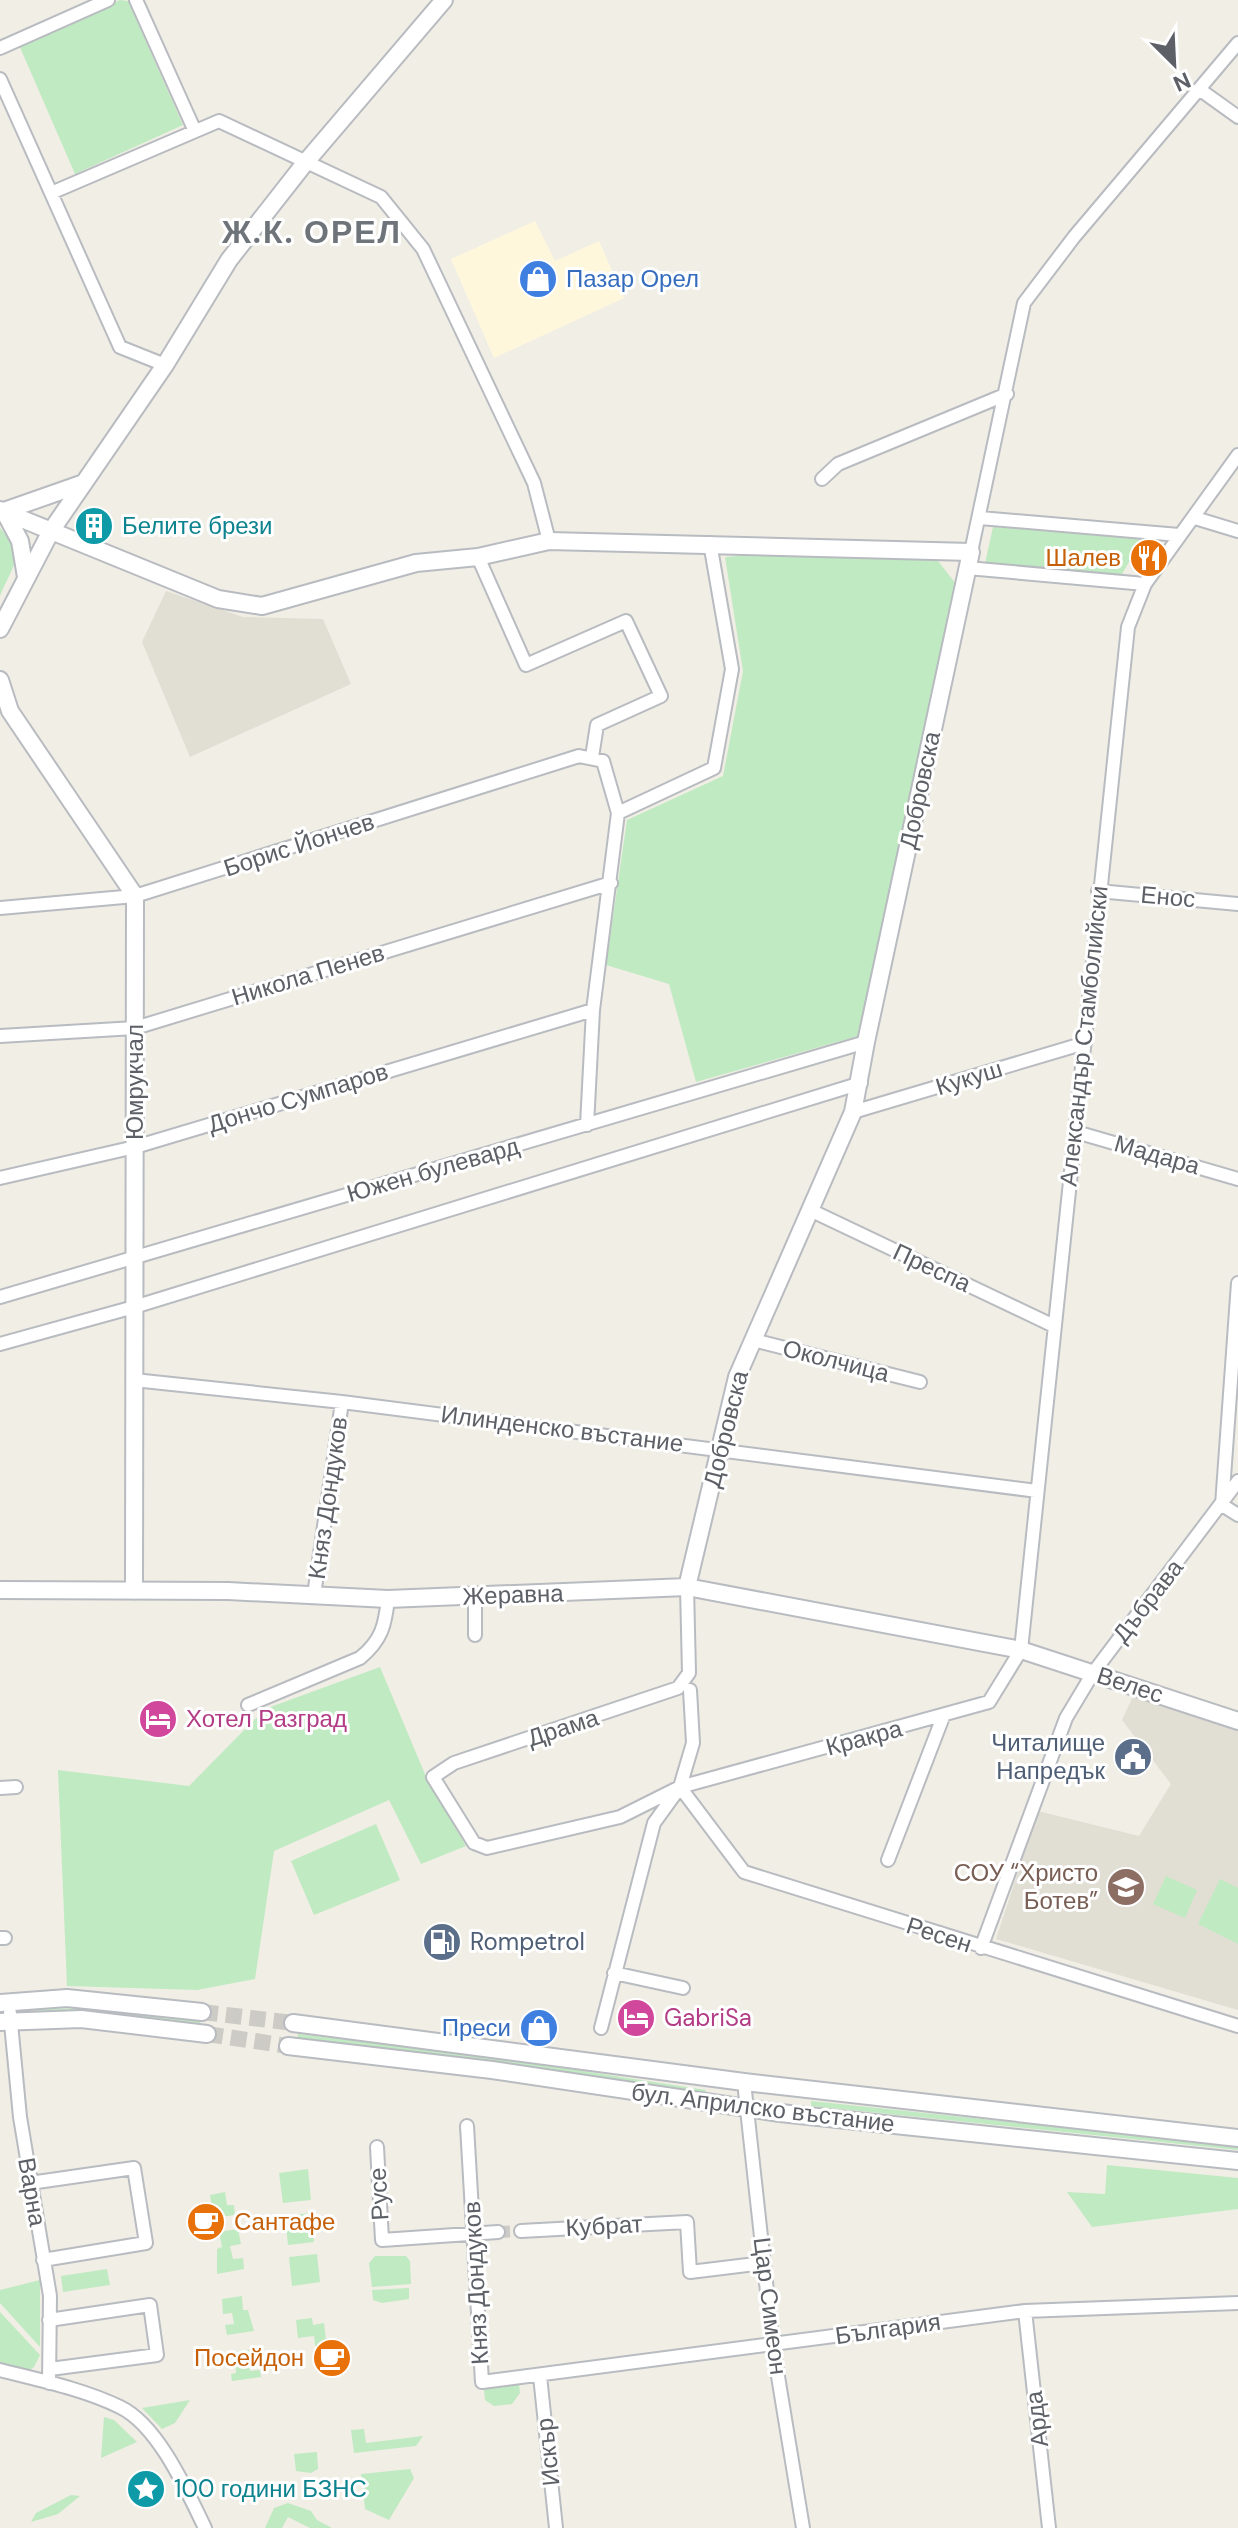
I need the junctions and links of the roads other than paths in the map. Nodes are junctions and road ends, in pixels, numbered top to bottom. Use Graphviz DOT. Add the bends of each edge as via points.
graph roads {
  1 [pos="108,0"];
  2 [pos="136,0"];
  3 [pos="444,0"];
  4 [pos="1238,43"];
  5 [pos="0,48"];
  6 [pos="0,79"];
  7 [pos="1199,89"];
  8 [pos="1238,117"];
  9 [pos="194,129"];
  10 [pos="305,163"];
  11 [pos="51,193"];
  12 [pos="165,365"];
  13 [pos="1007,394"];
  14 [pos="1238,455"];
  15 [pos="822,479"];
  16 [pos="84,482"];
  17 [pos="2,510"];
  18 [pos="980,518"];
  19 [pos="1195,518"];
  20 [pos="51,531"];
  21 [pos="1238,531"];
  22 [pos="1179,535"];
  23 [pos="549,541"];
  24 [pos="710,543"];
  25 [pos="478,557"];
  26 [pos="969,560"];
  27 [pos="26,578"];
  28 [pos="1145,584"];
  29 [pos="0,629"];
  30 [pos="0,680"];
  31 [pos="592,757"];
  32 [pos="618,813"];
  33 [pos="611,883"];
  34 [pos="1098,891"];
  35 [pos="135,896"];
  36 [pos="1238,904"];
  37 [pos="0,908"];
  38 [pos="593,1010"];
  39 [pos="135,1028"];
  40 [pos="0,1036"];
  41 [pos="866,1042"];
  42 [pos="1085,1043"];
  43 [pos="861,1083"];
  44 [pos="853,1112"];
  45 [pos="587,1125"];
  46 [pos="1076,1132"];
  47 [pos="135,1147"];
  48 [pos="0,1178"];
  49 [pos="1238,1179"];
  50 [pos="810,1210"];
  51 [pos="134,1262"];
  52 [pos="1238,1283"];
  53 [pos="0,1297"];
  54 [pos="134,1300"];
  55 [pos="1054,1326"];
  56 [pos="753,1340"];
  57 [pos="0,1344"];
  58 [pos="134,1380"];
  59 [pos="920,1382"];
  60 [pos="342,1402"];
  61 [pos="1226,1438"];
  62 [pos="1238,1444"];
  63 [pos="720,1449"];
  64 [pos="1238,1481"];
  65 [pos="1037,1491"];
  66 [pos="1222,1505"];
  67 [pos="1238,1515"];
  68 [pos="687,1587"];
  69 [pos="0,1590"];
  70 [pos="134,1591"];
  71 [pos="314,1595"];
  72 [pos="475,1596"];
  73 [pos="388,1599"];
  74 [pos="475,1635"];
  75 [pos="1021,1650"];
  76 [pos="1093,1673"];
  77 [pos="690,1690"];
  78 [pos="248,1705"];
  79 [pos="943,1717"];
  80 [pos="1238,1721"];
  81 [pos="433,1777"];
  82 [pos="16,1787"];
  83 [pos="680,1787"];
  84 [pos="0,1788"];
  85 [pos="888,1860"];
  86 [pos="981,1948"];
  87 [pos="614,1973"];
  88 [pos="683,1988"];
  89 [pos="4,2003"];
  90 [pos="202,2012"];
  91 [pos="5,2022"];
  92 [pos="293,2023"];
  93 [pos="1238,2026"];
  94 [pos="601,2028"];
  95 [pos="207,2034"];
  96 [pos="288,2046"];
  97 [pos="744,2082"];
  98 [pos="747,2109"];
  99 [pos="467,2126"];
  100 [pos="1238,2138"];
  101 [pos="377,2147"];
  102 [pos="1238,2161"];
  103 [pos="30,2183"];
  104 [pos="521,2231"];
  105 [pos="498,2232"];
  106 [pos="473,2234"];
  107 [pos="43,2260"];
  108 [pos="764,2263"];
  109 [pos="1238,2303"];
  110 [pos="1025,2311"];
  111 [pos="49,2320"];
  112 [pos="773,2346"];
  113 [pos="0,2370"];
  114 [pos="50,2376"];
  115 [pos="540,2376"];
  116 [pos="205,2528"];
  117 [pos="556,2528"];
  118 [pos="803,2528"];
  119 [pos="1049,2528"];
  1 -- 5 [label="street"];
  2 -- 9 [label="street"];
  3 -- 10 [label="street"];
  4 -- 7 [label="street, Добровска"];
  6 -- 11 [label="street"];
  7 -- 8 [label="street"];
  7 -- 13 [label="street, Добровска" via="1024,303"];
  9 -- 10 [label="street" via="219,121"];
  9 -- 11 [label="street"];
  10 -- 12 [label="street" via="229,260"];
  10 -- 23 [label="street" via="381,197 423,249 534,483"];
  11 -- 12 [label="street" via="120,347"];
  12 -- 16 [label="street"];
  13 -- 15 [label="street" via="838,464"];
  13 -- 18 [label="street, Добровска"];
  14 -- 19 [label="street, Александър Стамболийски"];
  16 -- 17 [label="street"];
  16 -- 20 [label="street"];
  17 -- 20 [label="street"];
  17 -- 27 [label="street" via="20,541"];
  18 -- 22 [label="street"];
  18 -- 26 [label="street, Добровска"];
  19 -- 21 [label="street"];
  19 -- 22 [label="street, Александър Стамболийски"];
  20 -- 25 [label="street" via="218,599 262,606 416,563"];
  20 -- 27 [label="street"];
  22 -- 28 [label="street, Александър Стамболийски"];
  23 -- 24 [label="street"];
  23 -- 25 [label="street"];
  24 -- 26 [label="street"];
  24 -- 32 [label="street" via="732,669 714,768"];
  25 -- 31 [label="street" via="526,665 626,621 661,696 597,725"];
  26 -- 28 [label="street"];
  26 -- 41 [label="street, Добровска"];
  27 -- 29 [label="street"];
  28 -- 34 [label="street, Александър Стамболийски" via="1128,627"];
  30 -- 35 [label="street" via="10,711"];
  31 -- 32 [label="street" via="603,761"];
  31 -- 35 [label="street, Борис Йончев" via="579,756"];
  32 -- 33 [label="street"];
  33 -- 38 [label="street"];
  33 -- 39 [label="street, Никола Пенев"];
  34 -- 36 [label="street, Енос"];
  34 -- 42 [label="street, Александър Стамболийски"];
  35 -- 37 [label="street, Борис Йончев"];
  35 -- 39 [label="street, Юмрукчал"];
  38 -- 45 [label="street"];
  38 -- 47 [label="street, Дончо Сумпаров"];
  39 -- 40 [label="street, Никола Пенев"];
  39 -- 47 [label="street, Юмрукчал"];
  41 -- 43 [label="street, Добровска"];
  41 -- 45 [label="street, Южен булевард"];
  42 -- 44 [label="street, Кукуш"];
  42 -- 46 [label="street, Александър Стамболийски"];
  43 -- 44 [label="street, Добровска"];
  43 -- 54 [label="street"];
  44 -- 50 [label="street, Добровска"];
  45 -- 51 [label="street, Южен булевард"];
  46 -- 49 [label="street, Мадара"];
  46 -- 55 [label="street, Александър Стамболийски"];
  47 -- 48 [label="street, Дончо Сумпаров"];
  47 -- 51 [label="street, Юмрукчал"];
  50 -- 55 [label="street, Преспа"];
  50 -- 56 [label="street, Добровска"];
  51 -- 53 [label="street, Южен булевард"];
  51 -- 54 [label="street, Юмрукчал"];
  52 -- 61 [label="street"];
  54 -- 57 [label="street"];
  54 -- 58 [label="street"];
  55 -- 65 [label="street, Александър Стамболийски"];
  56 -- 59 [label="street, Околчица"];
  56 -- 63 [label="street, Добровска" via="737,1377"];
  58 -- 60 [label="street, Илинденско въстание"];
  58 -- 70 [label="street"];
  60 -- 63 [label="street, Илинденско въстание"];
  60 -- 71 [label="street, Княз Дондуков"];
  61 -- 62 [label="street"];
  61 -- 66 [label="street"];
  63 -- 65 [label="street, Илинденско въстание"];
  63 -- 68 [label="street, Добровска"];
  64 -- 66 [label="street, Дъбрава"];
  65 -- 75 [label="street, Александър Стамболийски"];
  66 -- 67 [label="street"];
  66 -- 76 [label="street, Дъбрава"];
  68 -- 72 [label="street, Жеравна"];
  68 -- 75 [label="street, Жеравна"];
  68 -- 81 [label="street, Драма" via="689,1673 678,1688 454,1763"];
  69 -- 70 [label="street, Жеравна"];
  70 -- 71 [label="street, Жеравна"];
  71 -- 73 [label="street, Жеравна"];
  72 -- 73 [label="street, Жеравна"];
  72 -- 74 [label="street"];
  73 -- 78 [label="street" via="385,1627 376,1645 360,1658"];
  75 -- 76 [label="street, Велес"];
  75 -- 79 [label="street, Кракра" via="989,1702"];
  76 -- 80 [label="street, Велес"];
  76 -- 86 [label="street, Дъбрава" via="1066,1718"];
  77 -- 83 [label="street" via="693,1743"];
  79 -- 83 [label="street, Кракра"];
  79 -- 85 [label="street"];
  81 -- 83 [label="street, Кракра" via="474,1843 487,1848 620,1817"];
  82 -- 84 [label="street"];
  83 -- 86 [label="street, Ресен" via="744,1872"];
  83 -- 87 [label="street" via="654,1823"];
  86 -- 93 [label="street, Ресен"];
  87 -- 88 [label="street"];
  87 -- 94 [label="street"];
  89 -- 90 [label="street" via="67,1998"];
  89 -- 91 [label="street, Варна"];
  91 -- 95 [label="street" via="81,2019"];
  91 -- 103 [label="street, Варна"];
  92 -- 97 [label="street, бул. Априлско въстание"];
  96 -- 98 [label="street, бул. Априлско въстание"];
  97 -- 98 [label="street, Цар Симеон"];
  97 -- 100 [label="street, бул. Априлско въстание"];
  98 -- 102 [label="street, бул. Априлско въстание"];
  98 -- 108 [label="street, Цар Симеон"];
  99 -- 106 [label="street, Княз Дондуков"];
  101 -- 106 [label="street, Русе" via="382,2240"];
  103 -- 107 [label="street, Варна"];
  103 -- 107 [label="street" via="134,2168 146,2243"];
  104 -- 108 [label="street, Кубрат" via="687,2222 690,2272"];
  105 -- 106 [label="street"];
  106 -- 115 [label="street, Княз Дондуков" via="482,2382"];
  107 -- 111 [label="street, Варна"];
  108 -- 112 [label="street, Цар Симеон"];
  109 -- 110 [label="street, България"];
  110 -- 112 [label="street, България"];
  110 -- 119 [label="street, Арда"];
  111 -- 114 [label="street, Варна"];
  111 -- 114 [label="street" via="150,2305 157,2355"];
  112 -- 115 [label="street, България"];
  112 -- 118 [label="street, Цар Симеон"];
  113 -- 114 [label="street"];
  114 -- 116 [label="street" via="121,2407 141,2423 184,2485"];
  115 -- 117 [label="street, Искър"];
}
